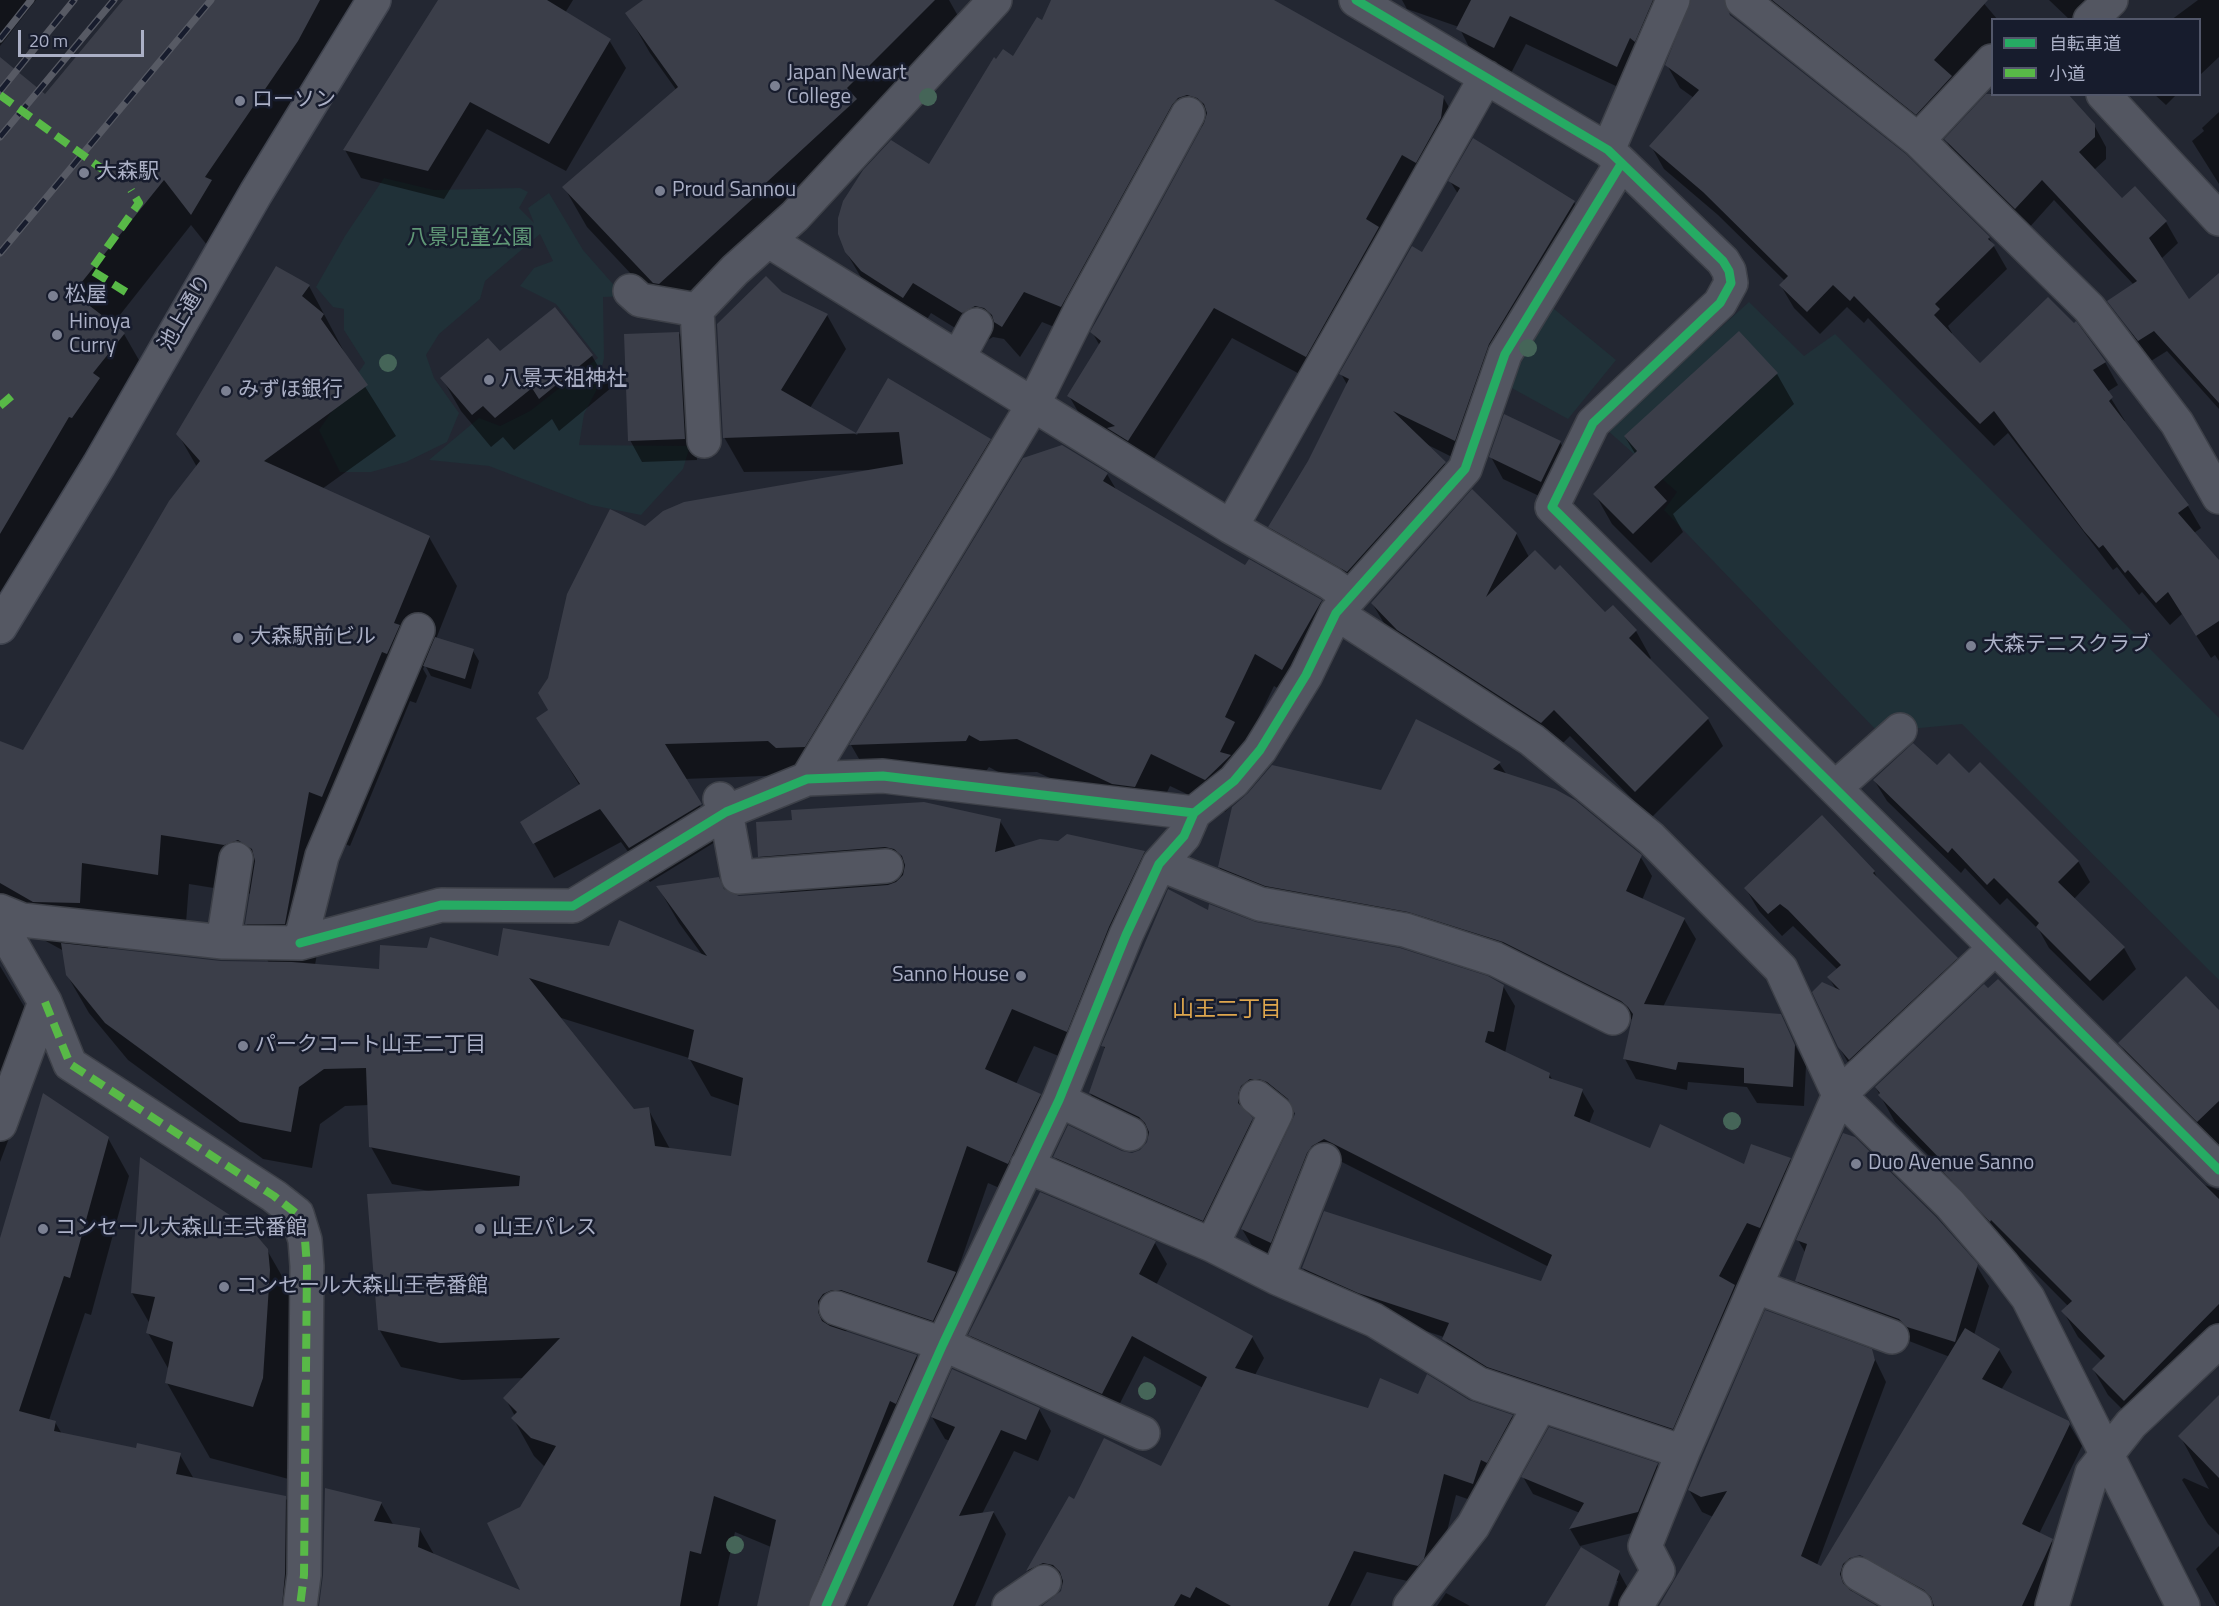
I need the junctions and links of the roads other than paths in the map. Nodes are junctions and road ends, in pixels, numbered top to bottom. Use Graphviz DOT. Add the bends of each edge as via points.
graph roads {
  1 [pos="374,0"];
  2 [pos="995,0"];
  3 [pos="1356,0"];
  4 [pos="1673,0"];
  5 [pos="1742,0"];
  6 [pos="2111,0"];
  7 [pos="2092,18"];
  8 [pos="1991,62"];
  9 [pos="1486,77"];
  10 [pos="2105,96"];
  11 [pos="1188,114"];
  12 [pos="1918,140"];
  13 [pos="1615,157"];
  14 [pos="2219,219"];
  15 [pos="769,241"];
  16 [pos="630,291"];
  17 [pos="697,310"];
  18 [pos="976,325"];
  19 [pos="958,358"];
  20 [pos="1033,405"];
  21 [pos="704,441"];
  22 [pos="2211,459"];
  23 [pos="2219,497"];
  24 [pos="1231,527"];
  25 [pos="1343,605"];
  26 [pos="0,627"];
  27 [pos="418,630"];
  28 [pos="1900,730"];
  29 [pos="807,779"];
  30 [pos="1835,788"];
  31 [pos="723,806"];
  32 [pos="1194,813"];
  33 [pos="236,859"];
  34 [pos="1160,864"];
  35 [pos="886,866"];
  36 [pos="0,911"];
  37 [pos="0,924"];
  38 [pos="223,942"];
  39 [pos="300,943"];
  40 [pos="1994,949"];
  41 [pos="45,1002"];
  42 [pos="1613,1018"];
  43 [pos="1839,1095"];
  44 [pos="1256,1097"];
  45 [pos="1059,1100"];
  46 [pos="0,1124"];
  47 [pos="1130,1134"];
  48 [pos="1324,1160"];
  49 [pos="1027,1166"];
  50 [pos="2219,1170"];
  51 [pos="1212,1245"];
  52 [pos="1277,1278"];
  53 [pos="1757,1287"];
  54 [pos="836,1308"];
  55 [pos="1892,1337"];
  56 [pos="2219,1341"];
  57 [pos="943,1344"];
  58 [pos="1540,1404"];
  59 [pos="1143,1433"];
  60 [pos="1683,1452"];
  61 [pos="2106,1453"];
  62 [pos="1859,1574"];
  63 [pos="1044,1582"];
  64 [pos="300,1606"];
  65 [pos="826,1606"];
  66 [pos="1010,1606"];
  67 [pos="1410,1606"];
  68 [pos="1636,1606"];
  69 [pos="1915,1606"];
  70 [pos="2052,1606"];
  71 [pos="2182,1606"];
  1 -- 26 [label="main road, 池上通り"];
  2 -- 15 [label="street"];
  3 -- 9 [label="street"];
  4 -- 13 [label="street"];
  5 -- 12 [label="street"];
  6 -- 7 [label="street"];
  8 -- 12 [label="street"];
  9 -- 13 [label="street"];
  9 -- 24 [label="street"];
  10 -- 14 [label="street"];
  11 -- 20 [label="street"];
  12 -- 22 [label="street" via="2089,308 2177,423"];
  13 -- 25 [label="street" via="1505,354 1465,469"];
  13 -- 30 [label="street" via="1723,261 1731,283 1720,303 1593,423 1552,507"];
  15 -- 17 [label="street"];
  15 -- 19 [label="street" via="851,282"];
  16 -- 17 [label="street" via="640,300"];
  17 -- 21 [label="street"];
  18 -- 19 [label="street"];
  19 -- 20 [label="street"];
  20 -- 24 [label="street"];
  20 -- 29 [label="street"];
  22 -- 23 [label="street"];
  24 -- 25 [label="street" via="1330,583"];
  25 -- 32 [label="street" via="1310,677 1260,750 1234,781"];
  25 -- 43 [label="street" via="1532,740 1651,838 1781,969"];
  27 -- 39 [label="street" via="322,856"];
  28 -- 30 [label="street"];
  29 -- 31 [label="street"];
  29 -- 32 [label="street" via="883,776"];
  30 -- 40 [label="street"];
  31 -- 35 [label="street" via="738,878"];
  31 -- 39 [label="street" via="573,906 441,905"];
  32 -- 34 [label="street" via="1184,836"];
  33 -- 38 [label="street"];
  34 -- 42 [label="street" via="1260,904 1405,930 1495,958"];
  34 -- 45 [label="street" via="1126,935"];
  36 -- 38 [label="street" via="22,920"];
  37 -- 41 [label="street"];
  38 -- 39 [label="street"];
  40 -- 43 [label="street"];
  40 -- 50 [label="street"];
  41 -- 46 [label="street"];
  41 -- 64 [label="street" via="70,1064 297,1214 308,1266 304,1575"];
  43 -- 53 [label="street"];
  43 -- 61 [label="street" via="1950,1204 2028,1298"];
  44 -- 51 [label="street" via="1276,1113"];
  45 -- 47 [label="street"];
  45 -- 49 [label="street"];
  48 -- 52 [label="street"];
  49 -- 51 [label="street"];
  49 -- 57 [label="street"];
  51 -- 52 [label="street"];
  52 -- 58 [label="street" via="1374,1320 1479,1384"];
  53 -- 55 [label="street"];
  53 -- 60 [label="street"];
  54 -- 57 [label="street"];
  56 -- 61 [label="street"];
  57 -- 59 [label="street"];
  57 -- 65 [label="street"];
  58 -- 60 [label="street"];
  58 -- 67 [label="street" via="1473,1526"];
  60 -- 68 [label="street" via="1645,1546 1658,1571"];
  61 -- 70 [label="street" via="2092,1473"];
  61 -- 71 [label="street"];
  62 -- 69 [label="street"];
  63 -- 66 [label="street"];
}
